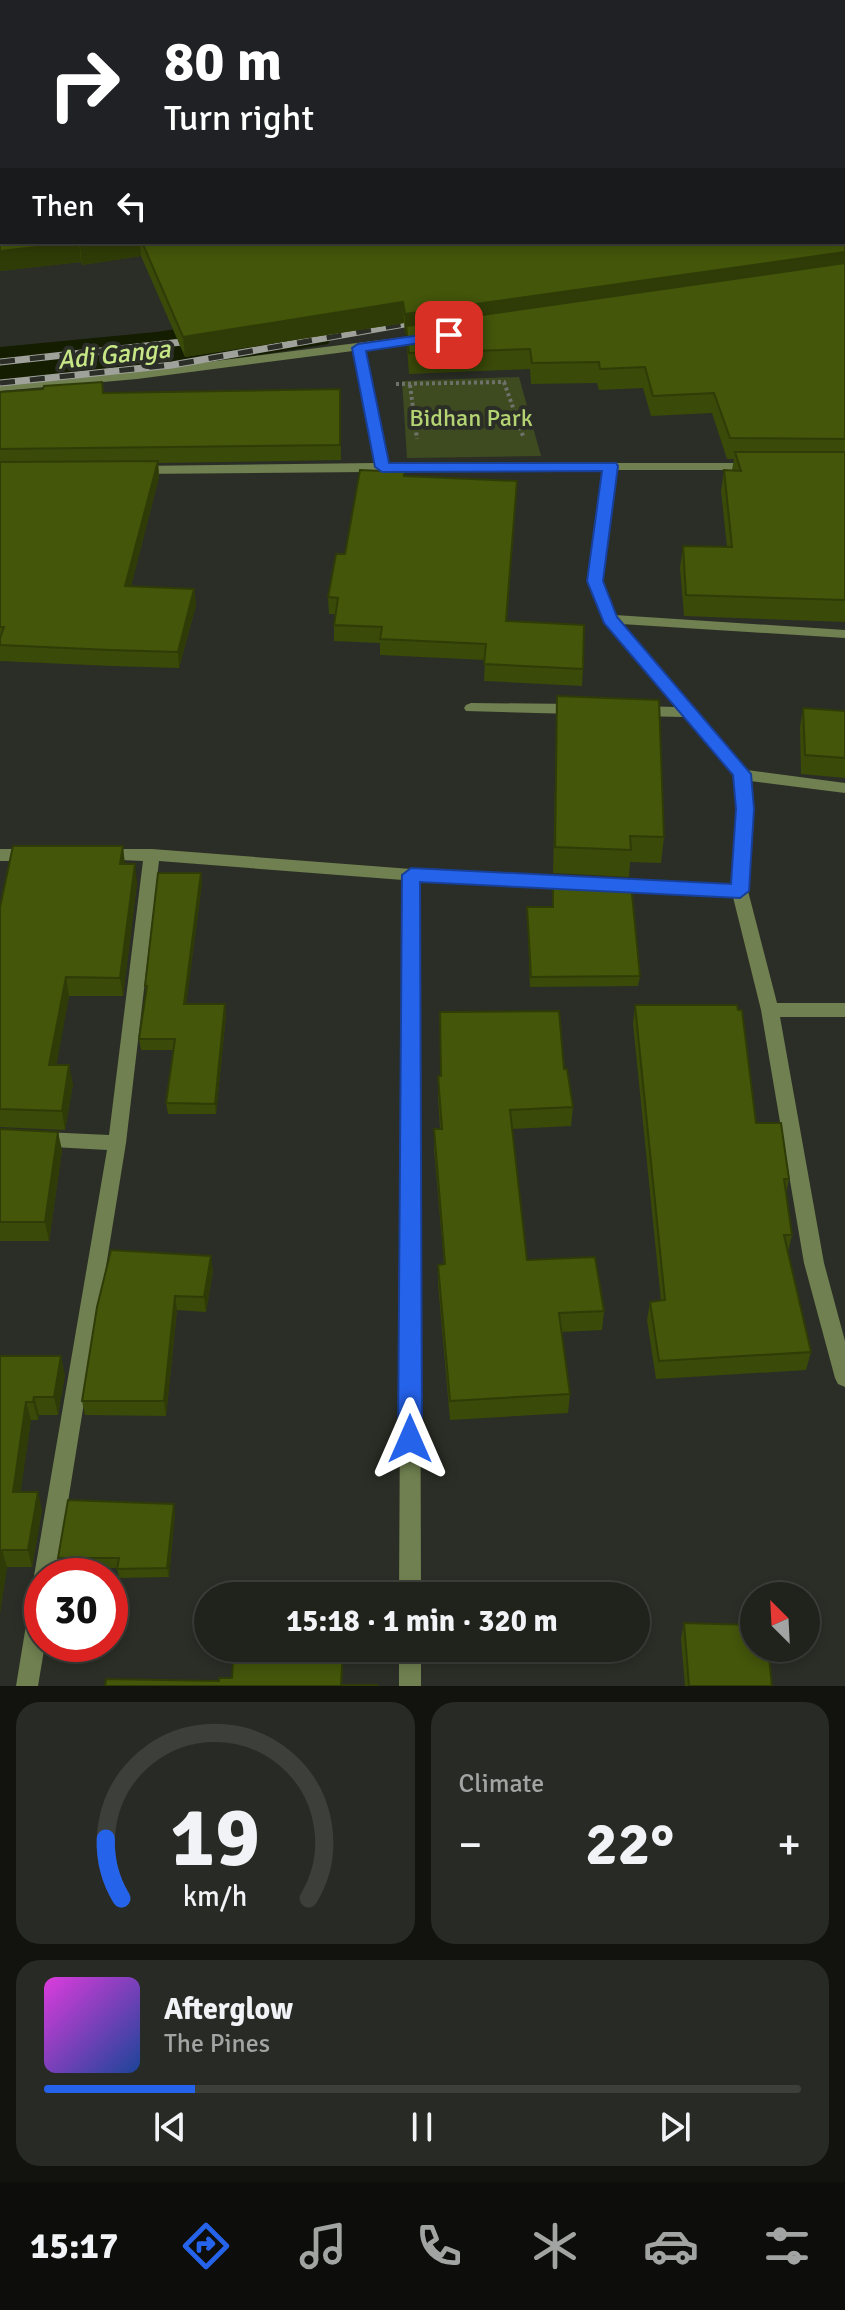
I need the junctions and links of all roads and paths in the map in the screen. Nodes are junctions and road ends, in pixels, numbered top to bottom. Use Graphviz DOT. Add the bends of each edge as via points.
graph roads {
  1 [pos="438,337"];
  2 [pos="358,348"];
  3 [pos="367,382"];
  4 [pos="410,385"];
  5 [pos="0,387"];
  6 [pos="523,439"];
  7 [pos="418,441"];
  8 [pos="610,466"];
  9 [pos="767,466"];
  10 [pos="382,467"];
  11 [pos="127,470"];
  12 [pos="609,619"];
  13 [pos="845,634"];
  14 [pos="471,708"];
  15 [pos="594,710"];
  16 [pos="625,710"];
  17 [pos="687,712"];
  18 [pos="742,774"];
  19 [pos="845,788"];
  20 [pos="0,855"];
  21 [pos="46,855"];
  22 [pos="91,855"];
  23 [pos="152,855"];
  24 [pos="411,875"];
  25 [pos="740,891"];
  26 [pos="770,1010"];
  27 [pos="845,1010"];
  28 [pos="0,1137"];
  29 [pos="117,1143"];
  30 [pos="845,1378"];
  31 [pos="48,1558"];
  32 [pos="410,1582"];
  33 [pos="31,1662"];
  34 [pos="410,1662"];
  35 [pos="27,1686"];
  36 [pos="410,1686"];
  1 -- 2 [label="street"];
  2 -- 3 [label="street"];
  2 -- 5 [label="street"];
  3 -- 4 [label="path"];
  3 -- 10 [label="street"];
  4 -- 6 [label="path" via="504,382"];
  4 -- 7 [label="path"];
  8 -- 9 [label="street"];
  8 -- 10 [label="street"];
  8 -- 12 [label="street" via="595,581"];
  10 -- 11 [label="street"];
  12 -- 13 [label="street"];
  12 -- 17 [label="street"];
  14 -- 15 [label="street"];
  16 -- 17 [label="street"];
  17 -- 18 [label="street"];
  18 -- 19 [label="street"];
  18 -- 25 [label="street"];
  20 -- 21 [label="street"];
  22 -- 23 [label="street"];
  23 -- 24 [label="street"];
  23 -- 29 [label="street"];
  24 -- 25 [label="street"];
  24 -- 32 [label="street"];
  25 -- 26 [label="street"];
  26 -- 27 [label="street"];
  26 -- 30 [label="street" via="814,1263"];
  28 -- 29 [label="street"];
  29 -- 31 [label="street"];
  33 -- 35 [label="street"];
  34 -- 36 [label="street"];
}
